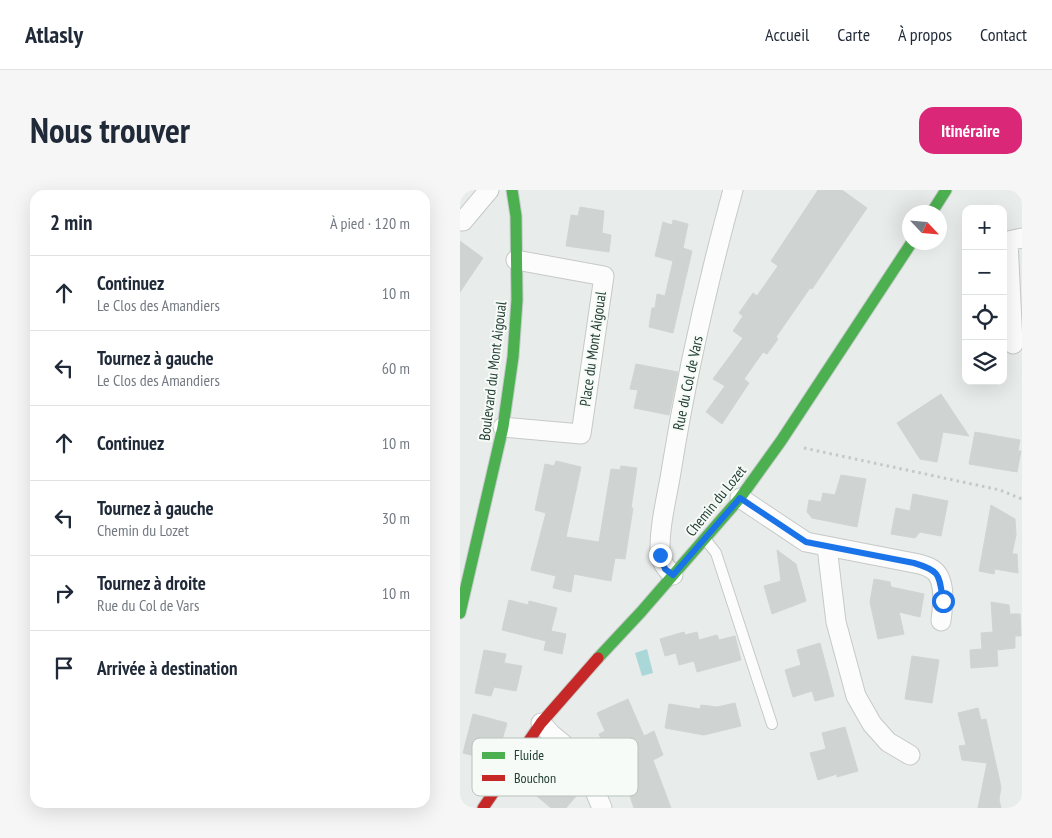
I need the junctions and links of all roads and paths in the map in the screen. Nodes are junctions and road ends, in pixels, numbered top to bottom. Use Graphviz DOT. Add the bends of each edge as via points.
graph roads {
  1 [pos="489,190"];
  2 [pos="512,190"];
  3 [pos="732,190"];
  4 [pos="946,190"];
  5 [pos="936,205"];
  6 [pos="460,221"];
  7 [pos="1022,238"];
  8 [pos="907,250"];
  9 [pos="516,260"];
  10 [pos="1013,344"];
  11 [pos="503,426"];
  12 [pos="781,441"];
  13 [pos="740,498"];
  14 [pos="1022,498"];
  15 [pos="705,539"];
  16 [pos="827,547"];
  17 [pos="465,569"];
  18 [pos="673,575"];
  19 [pos="460,613"];
  20 [pos="941,621"];
  21 [pos="541,723"];
  22 [pos="772,724"];
  23 [pos="531,738"];
  24 [pos="556,738"];
  25 [pos="910,755"];
  26 [pos="491,796"];
  27 [pos="597,796"];
  28 [pos="483,808"];
  29 [pos="602,808"];
  1 -- 6 [label="street"];
  2 -- 9 [label="street, Boulevard du Mont Aigoual" via="516,216"];
  3 -- 18 [label="street, Rue du Col de Vars" via="678,426 662,528 660,555 665,569"];
  4 -- 5 [label="street"];
  7 -- 10 [label="street" via="1008,242"];
  8 -- 12 [label="street, Chemin du Lozet"];
  9 -- 11 [label="street, Boulevard du Mont Aigoual" via="513,356"];
  9 -- 11 [label="street, Place du Mont Aigoual" via="604,276 581,434"];
  11 -- 17 [label="street, Boulevard du Mont Aigoual"];
  12 -- 13 [label="street, Chemin du Lozet"];
  12 -- 14 [label="path" via="1000,490"];
  13 -- 15 [label="street, Chemin du Lozet"];
  13 -- 16 [label="street" via="806,542"];
  15 -- 18 [label="street, Chemin du Lozet"];
  15 -- 22 [label="lane" via="716,553"];
  16 -- 20 [label="street" via="932,568 940,578"];
  16 -- 25 [label="street" via="836,622 856,696 872,724 888,742"];
  17 -- 19 [label="street, Boulevard du Mont Aigoual"];
  18 -- 21 [label="street, Chemin du Lozet"];
  21 -- 23 [label="street, Chemin du Lozet"];
  21 -- 24 [label="street"];
  26 -- 28 [label="street, Chemin du Lozet"];
  27 -- 29 [label="street"];
}
